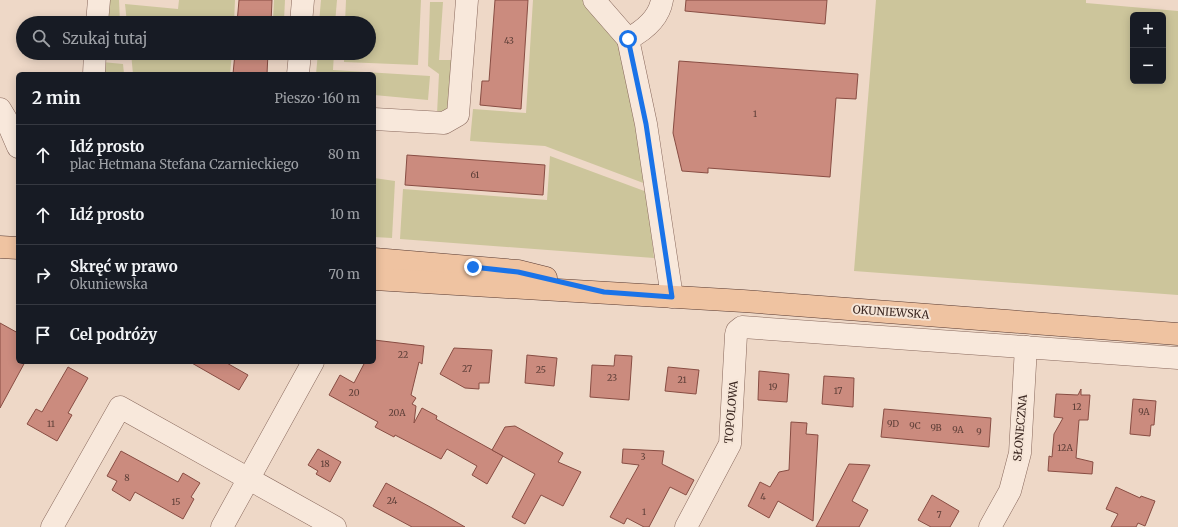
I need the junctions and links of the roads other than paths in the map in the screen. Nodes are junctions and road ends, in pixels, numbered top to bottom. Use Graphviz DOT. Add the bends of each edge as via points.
graph roads {
  1 [pos="99,0"];
  2 [pos="303,0"];
  3 [pos="467,0"];
  4 [pos="594,0"];
  5 [pos="662,0"];
  6 [pos="98,16"];
  7 [pos="302,16"];
  8 [pos="628,39"];
  9 [pos="95,60"];
  10 [pos="299,60"];
  11 [pos="94,72"];
  12 [pos="298,72"];
  13 [pos="0,109"];
  14 [pos="376,119"];
  15 [pos="16,142"];
  16 [pos="0,247"];
  17 [pos="16,248"];
  18 [pos="376,260"];
  19 [pos="376,279"];
  20 [pos="604,292"];
  21 [pos="672,297"];
  22 [pos="1178,334"];
  23 [pos="1026,346"];
  24 [pos="1178,358"];
  25 [pos="312,364"];
  26 [pos="249,478"];
  27 [pos="52,527"];
  28 [pos="222,527"];
  29 [pos="335,527"];
  30 [pos="686,527"];
  31 [pos="990,527"];
  1 -- 6 [label="street"];
  2 -- 7 [label="street"];
  3 -- 14 [label="street" via="458,115 444,123"];
  4 -- 8 [label="street"];
  5 -- 8 [label="street" via="661,7 651,22"];
  8 -- 21 [label="street" via="646,124"];
  9 -- 11 [label="street"];
  10 -- 12 [label="street"];
  13 -- 15 [label="street"];
  16 -- 17 [label="main road"];
  18 -- 20 [label="main road, OKUNIEWSKA" via="518,272"];
  19 -- 20 [label="main road, OKUNIEWSKA"];
  20 -- 21 [label="main road, OKUNIEWSKA"];
  21 -- 22 [label="main road, OKUNIEWSKA"];
  23 -- 24 [label="street"];
  23 -- 30 [label="street, TOPOLOWA" via="746,326 739,328 736,335 730,444"];
  23 -- 31 [label="street, SŁONECZNA" via="1020,453 1010,491"];
  25 -- 26 [label="street"];
  26 -- 27 [label="street" via="120,407"];
  26 -- 28 [label="street"];
  26 -- 29 [label="street"];
}
